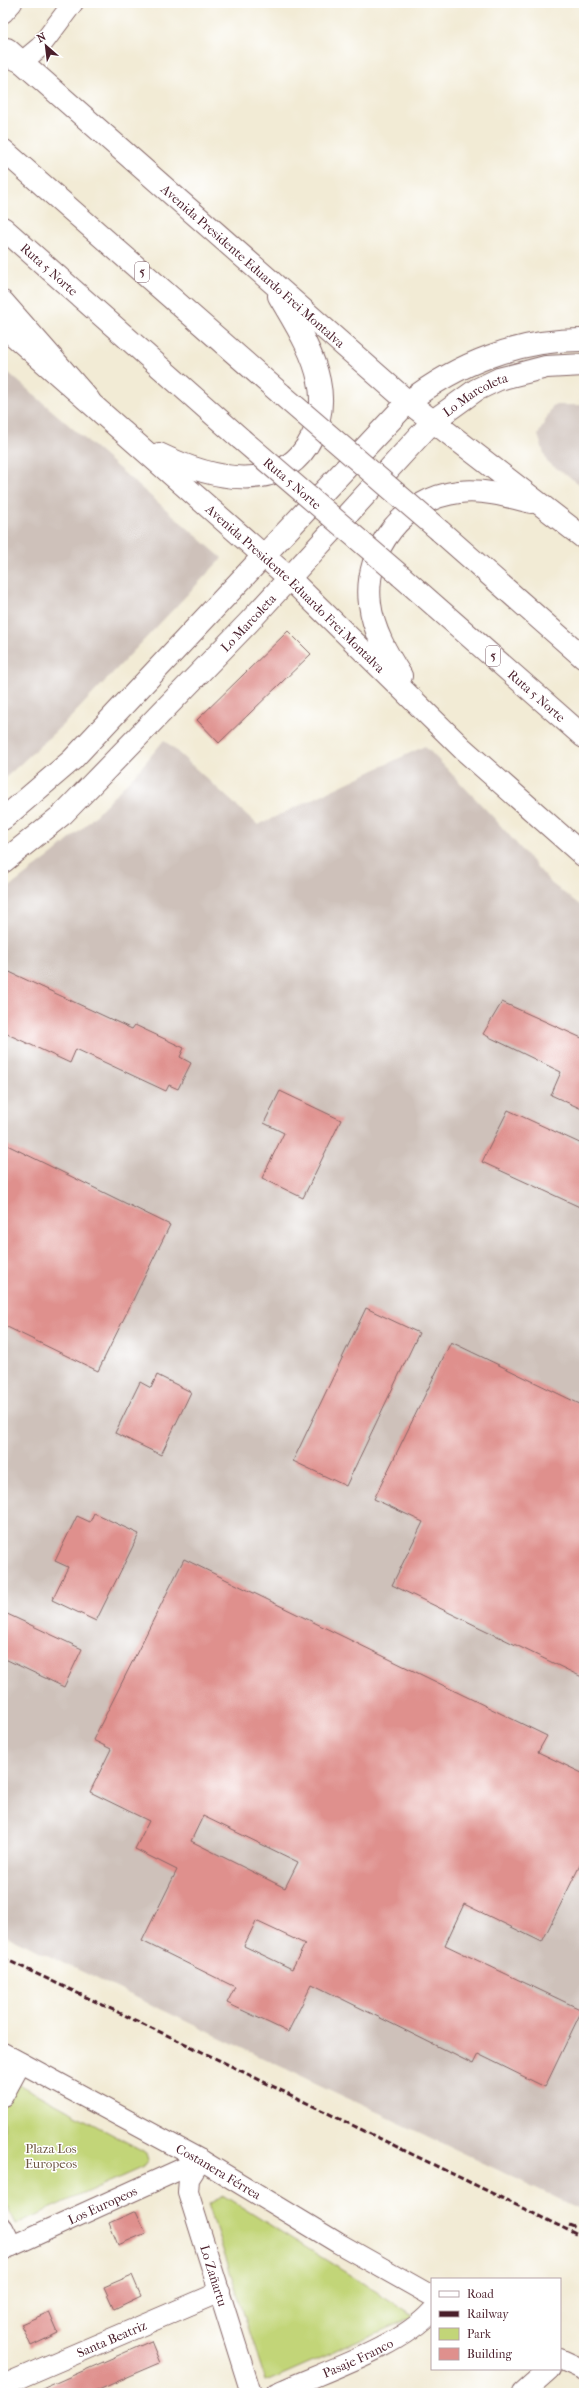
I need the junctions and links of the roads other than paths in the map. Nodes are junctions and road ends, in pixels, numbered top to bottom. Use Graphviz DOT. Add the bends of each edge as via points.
graph roads {
  1 [pos="12,3"];
  2 [pos="73,3"];
  3 [pos="3,13"];
  4 [pos="3,45"];
  5 [pos="13,58"];
  6 [pos="3,150"];
  7 [pos="3,228"];
  8 [pos="269,280"];
  9 [pos="3,302"];
  10 [pos="3,326"];
  11 [pos="579,340"];
  12 [pos="584,365"];
  13 [pos="88,400"];
  14 [pos="408,402"];
  15 [pos="433,421"];
  16 [pos="138,444"];
  17 [pos="540,504"];
  18 [pos="584,538"];
  19 [pos="263,555"];
  20 [pos="290,578"];
  21 [pos="584,658"];
  22 [pos="416,702"];
  23 [pos="584,737"];
  24 [pos="3,819"];
  25 [pos="584,856"];
  26 [pos="3,862"];
  27 [pos="3,2053"];
  28 [pos="21,2063"];
  29 [pos="3,2096"];
  30 [pos="201,2160"];
  31 [pos="3,2228"];
  32 [pos="7,2248"];
  33 [pos="220,2292"];
  34 [pos="431,2295"];
  35 [pos="431,2311"];
  36 [pos="561,2360"];
  37 [pos="549,2370"];
  38 [pos="584,2370"];
  39 [pos="3,2385"];
  40 [pos="251,2393"];
  41 [pos="276,2393"];
  42 [pos="523,2393"];
  1 -- 3 [label="street"];
  2 -- 5 [label="street" via="40,47"];
  4 -- 5 [label="main road, Avenida Presidente Eduardo Frei Montalva"];
  5 -- 8 [label="main road, Avenida Presidente Eduardo Frei Montalva"];
  6 -- 21 [label="main road, 5, bridge"];
  7 -- 23 [label="main road, Ruta 5 Norte / 5, bridge"];
  8 -- 14 [label="main road, Avenida Presidente Eduardo Frei Montalva"];
  8 -- 16 [label="main road" via="300,334 319,381 321,402 318,424 301,455 274,472 240,478 197,469"];
  9 -- 13 [label="main road"];
  10 -- 13 [label="main road, Avenida Presidente Eduardo Frei Montalva"];
  11 -- 14 [label="main road, Lo Marcoleta" via="522,346 483,359 429,386"];
  12 -- 15 [label="main road, Lo Marcoleta" via="546,367 499,379 476,390"];
  13 -- 16 [label="main road, Avenida Presidente Eduardo Frei Montalva"];
  14 -- 15 [label="main road, Avenida Presidente Eduardo Frei Montalva"];
  14 -- 19 [label="main road, Lo Marcoleta"];
  15 -- 17 [label="main road, Avenida Presidente Eduardo Frei Montalva"];
  15 -- 20 [label="main road, Lo Marcoleta"];
  16 -- 19 [label="main road, Avenida Presidente Eduardo Frei Montalva"];
  17 -- 18 [label="main road, Avenida Presidente Eduardo Frei Montalva"];
  17 -- 22 [label="main road" via="474,491 444,495 429,500 403,517 383,542 373,566 369,588 373,620 390,658"];
  19 -- 20 [label="main road, Avenida Presidente Eduardo Frei Montalva"];
  19 -- 24 [label="main road, Lo Marcoleta" via="72,760"];
  20 -- 22 [label="main road, Avenida Presidente Eduardo Frei Montalva"];
  20 -- 26 [label="main road, Lo Marcoleta" via="63,814"];
  22 -- 25 [label="main road, Avenida Presidente Eduardo Frei Montalva" via="491,775"];
  27 -- 28 [label="street, Costanera Férrea"];
  28 -- 29 [label="street"];
  28 -- 30 [label="street, Costanera Férrea"];
  30 -- 32 [label="street, Los Europeos"];
  30 -- 33 [label="street, Lo Zañartu" via="193,2170 187,2187"];
  30 -- 34 [label="street, Costanera Férrea"];
  31 -- 32 [label="street"];
  33 -- 39 [label="street, Santa Beatriz"];
  33 -- 40 [label="street, Lo Zañartu"];
  35 -- 41 [label="street, Pasaje Franco" via="423,2321 392,2341"];
  36 -- 38 [label="street"];
  37 -- 42 [label="street"];
}
